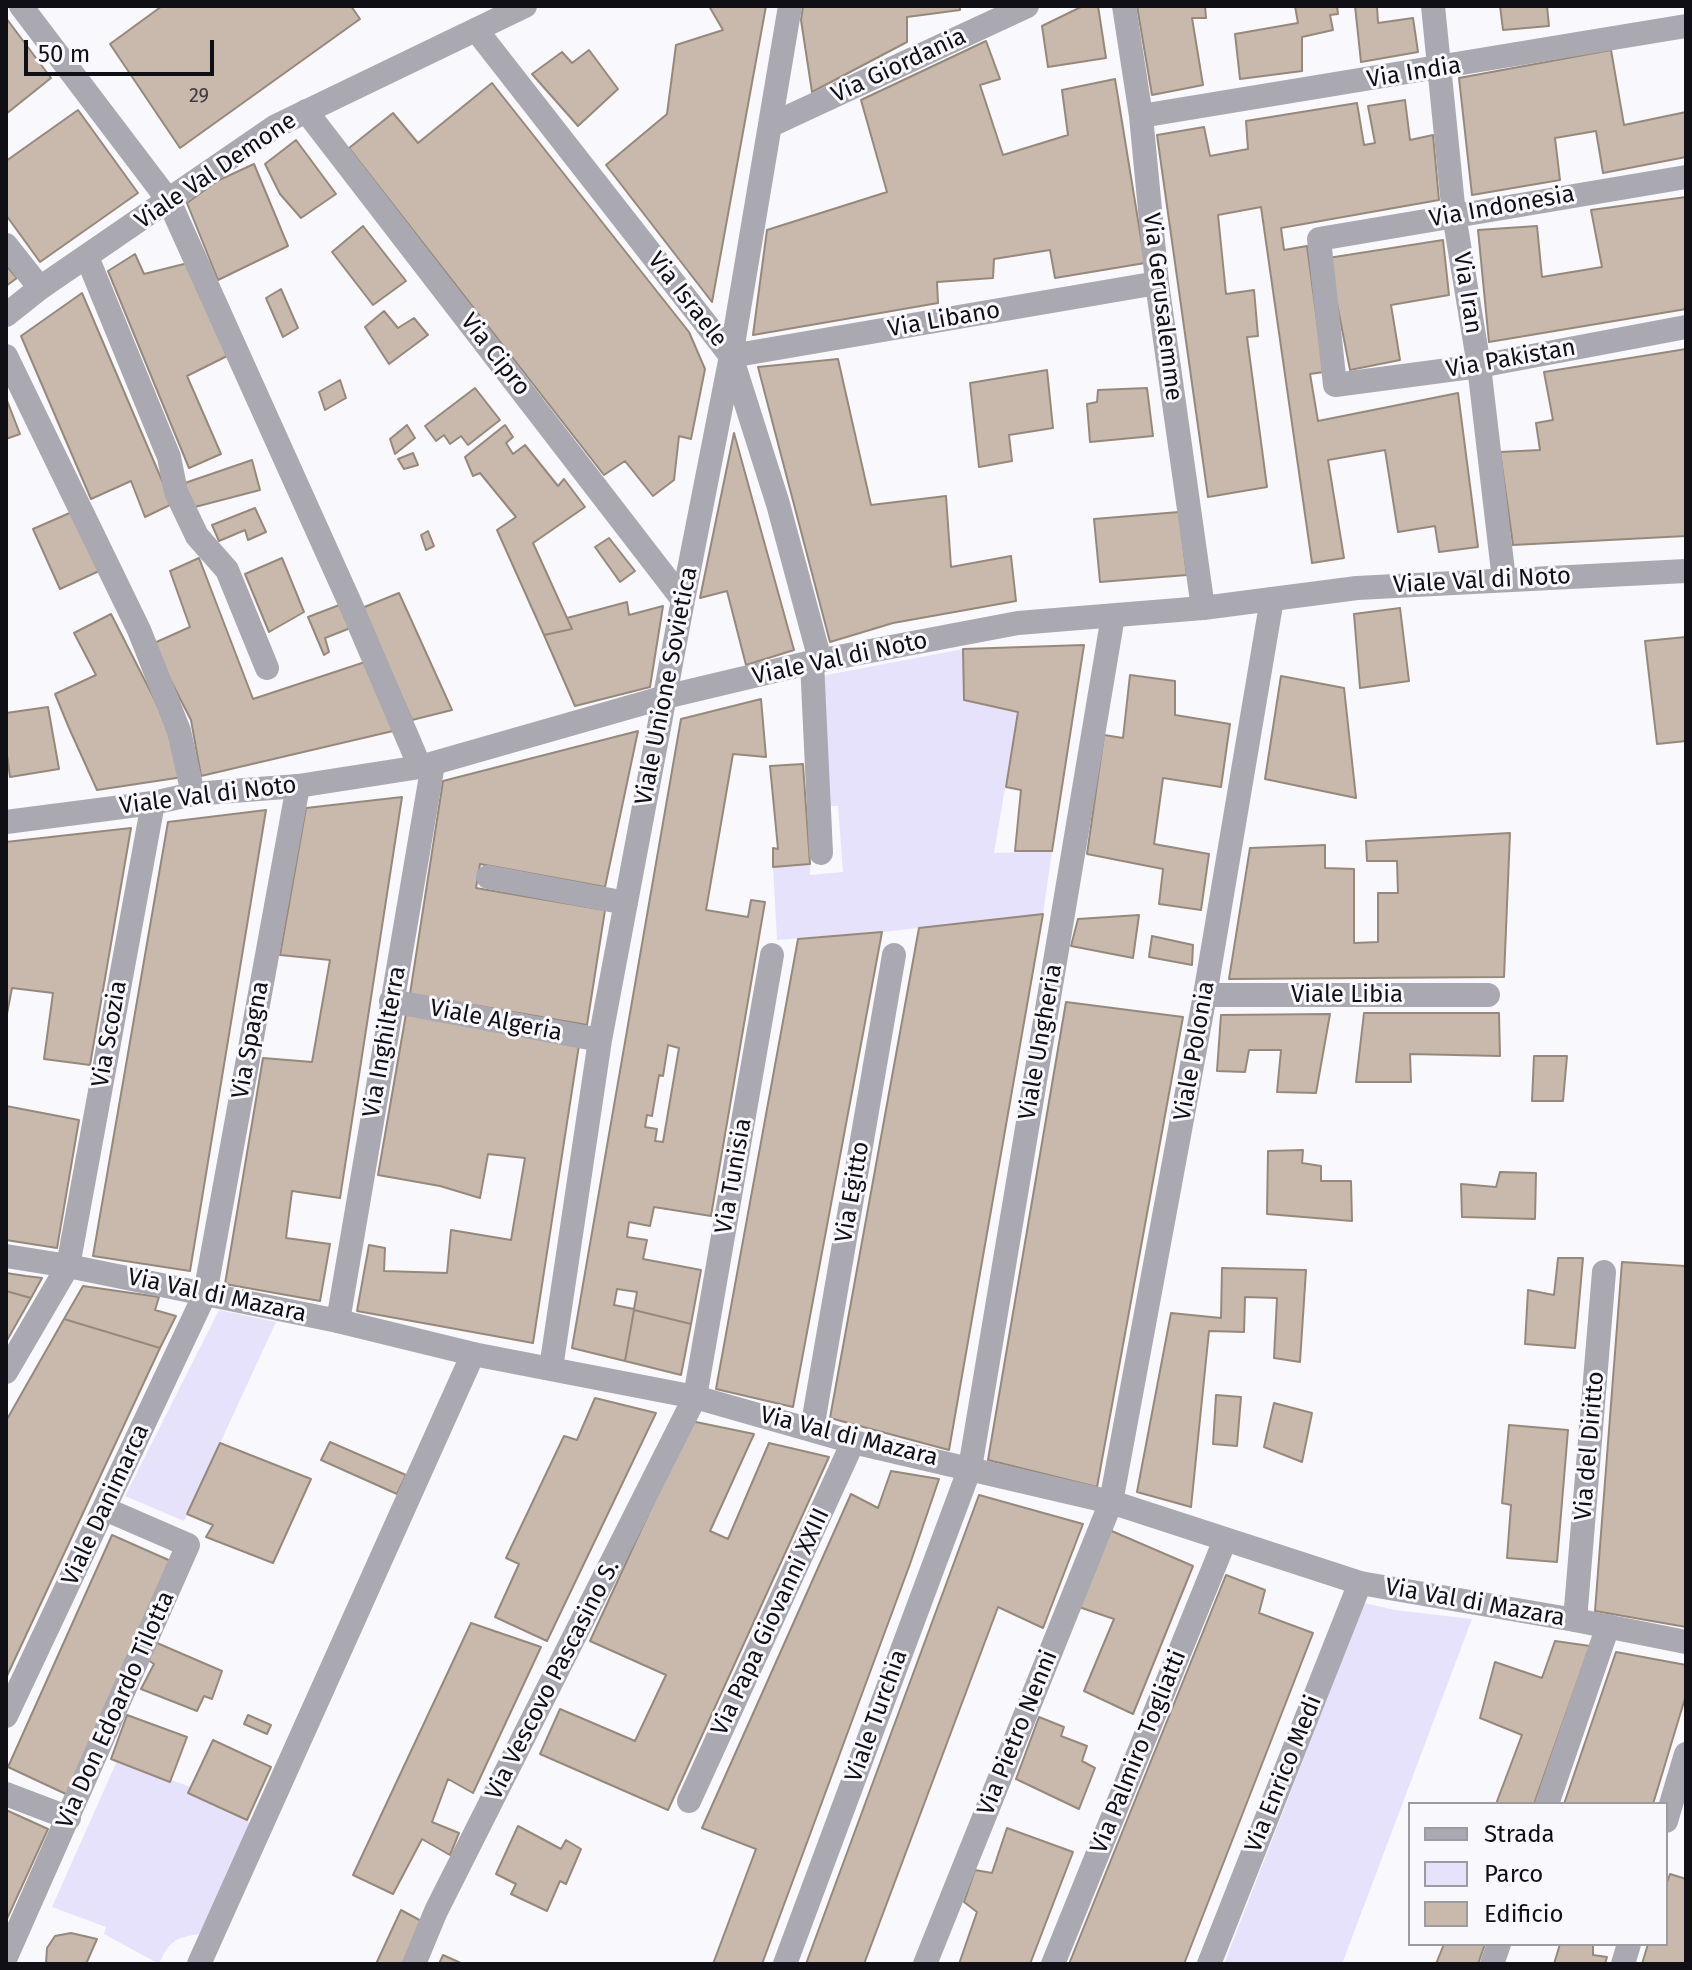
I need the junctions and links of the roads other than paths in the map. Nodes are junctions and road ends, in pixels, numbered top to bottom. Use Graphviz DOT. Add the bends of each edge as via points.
graph roads {
  1 [pos="21,6"];
  2 [pos="525,6"];
  3 [pos="790,6"];
  4 [pos="1027,6"];
  5 [pos="1124,6"];
  6 [pos="1433,6"];
  7 [pos="1686,26"];
  8 [pos="477,31"];
  9 [pos="1438,69"];
  10 [pos="306,111"];
  11 [pos="1141,116"];
  12 [pos="771,125"];
  13 [pos="1686,177"];
  14 [pos="169,201"];
  15 [pos="1454,215"];
  16 [pos="6,245"];
  17 [pos="87,257"];
  18 [pos="1157,283"];
  19 [pos="40,288"];
  20 [pos="6,315"];
  21 [pos="1686,327"];
  22 [pos="6,356"];
  23 [pos="731,356"];
  24 [pos="1479,366"];
  25 [pos="1335,385"];
  26 [pos="1686,571"];
  27 [pos="1504,580"];
  28 [pos="1272,599"];
  29 [pos="683,600"];
  30 [pos="1203,608"];
  31 [pos="1113,616"];
  32 [pos="816,661"];
  33 [pos="267,668"];
  34 [pos="665,697"];
  35 [pos="427,766"];
  36 [pos="298,786"];
  37 [pos="193,794"];
  38 [pos="153,803"];
  39 [pos="6,822"];
  40 [pos="821,853"];
  41 [pos="488,877"];
  42 [pos="626,903"];
  43 [pos="772,955"];
  44 [pos="894,955"];
  45 [pos="1205,995"];
  46 [pos="1488,995"];
  47 [pos="391,1001"];
  48 [pos="600,1040"];
  49 [pos="6,1256"];
  50 [pos="68,1266"];
  51 [pos="1604,1272"];
  52 [pos="205,1294"];
  53 [pos="338,1321"];
  54 [pos="473,1354"];
  55 [pos="551,1368"];
  56 [pos="6,1372"];
  57 [pos="695,1397"];
  58 [pos="812,1429"];
  59 [pos="853,1442"];
  60 [pos="970,1468"];
  61 [pos="1111,1502"];
  62 [pos="105,1509"];
  63 [pos="1225,1540"];
  64 [pos="1360,1583"];
  65 [pos="1575,1620"];
  66 [pos="1608,1626"];
  67 [pos="1686,1642"];
  68 [pos="6,1716"];
  69 [pos="1686,1754"];
  70 [pos="6,1794"];
  71 [pos="689,1801"];
  72 [pos="1548,1802"];
  73 [pos="1668,1814"];
  74 [pos="69,1818"];
  75 [pos="6,1957"];
  76 [pos="199,1964"];
  77 [pos="414,1964"];
  78 [pos="785,1964"];
  79 [pos="925,1964"];
  80 [pos="1053,1964"];
  81 [pos="1209,1964"];
  1 -- 14 [label="street"];
  2 -- 8 [label="street, Viale Val Demone"];
  3 -- 12 [label="street, Viale Unione Sovietica"];
  4 -- 12 [label="street, Via Giordania"];
  5 -- 11 [label="street, Via Gerusalemme"];
  6 -- 9 [label="street, Via Iran"];
  7 -- 9 [label="street, Via India"];
  8 -- 10 [label="street, Viale Val Demone"];
  8 -- 23 [label="street, Via Israele"];
  9 -- 11 [label="street, Via India"];
  9 -- 15 [label="street, Via Iran"];
  10 -- 14 [label="street, Viale Val Demone"];
  10 -- 29 [label="street, Via Cipro"];
  11 -- 18 [label="street, Via Gerusalemme"];
  12 -- 23 [label="street, Viale Unione Sovietica"];
  13 -- 15 [label="street, Via Indonesia"];
  14 -- 17 [label="street, Viale Val Demone"];
  14 -- 35 [label="street"];
  15 -- 24 [label="street, Via Iran"];
  15 -- 25 [label="street, Via Indonesia" via="1319,239"];
  16 -- 19 [label="street"];
  17 -- 19 [label="street, Viale Val Demone"];
  17 -- 33 [label="street" via="169,457 176,492 197,536 227,570"];
  18 -- 23 [label="street, Via Libano"];
  18 -- 30 [label="street, Via Gerusalemme"];
  19 -- 20 [label="street, Viale Val Demone"];
  21 -- 24 [label="street, Via Pakistan"];
  22 -- 37 [label="street" via="139,630 179,731"];
  23 -- 29 [label="street, Viale Unione Sovietica"];
  23 -- 32 [label="street, Via Israele" via="778,504"];
  24 -- 25 [label="street, Via Pakistan"];
  24 -- 27 [label="street, Via Iran"];
  26 -- 27 [label="street, Viale Val di Noto"];
  27 -- 28 [label="street, Viale Val di Noto" via="1357,588"];
  28 -- 30 [label="street, Viale Val di Noto"];
  28 -- 45 [label="street, Viale Polonia"];
  29 -- 34 [label="street, Viale Unione Sovietica"];
  30 -- 31 [label="street, Viale Val di Noto"];
  31 -- 32 [label="street, Viale Val di Noto" via="1018,623"];
  31 -- 60 [label="street, Viale Ungheria"];
  32 -- 34 [label="street, Viale Val di Noto"];
  32 -- 40 [label="street, Via Israele"];
  34 -- 35 [label="street, Viale Val di Noto"];
  34 -- 42 [label="street, Viale Unione Sovietica"];
  35 -- 36 [label="street, Viale Val di Noto"];
  35 -- 47 [label="street, Via Inghilterra"];
  36 -- 37 [label="street, Viale Val di Noto"];
  36 -- 52 [label="street, Via Spagna"];
  37 -- 38 [label="street, Viale Val di Noto"];
  38 -- 39 [label="street, Viale Val di Noto"];
  38 -- 50 [label="street, Via Scozia"];
  41 -- 42 [label="street"];
  42 -- 48 [label="street, Viale Unione Sovietica"];
  43 -- 57 [label="street, Via Tunisia"];
  44 -- 58 [label="street, Via Egitto"];
  45 -- 46 [label="street, Viale Libia"];
  45 -- 61 [label="street, Viale Polonia"];
  47 -- 48 [label="street, Viale Algeria"];
  47 -- 53 [label="street, Via Inghilterra"];
  48 -- 55 [label="street, Viale Unione Sovietica"];
  49 -- 50 [label="street, Via Val di Mazara"];
  50 -- 52 [label="street, Via Val di Mazara"];
  50 -- 56 [label="street, Via Scozia"];
  51 -- 65 [label="street, Via del Diritto"];
  52 -- 53 [label="street, Via Val di Mazara"];
  52 -- 62 [label="street, Viale Danimarca"];
  53 -- 54 [label="street, Via Val di Mazara"];
  54 -- 55 [label="street, Via Val di Mazara"];
  54 -- 76 [label="street"];
  55 -- 57 [label="street, Via Val di Mazara"];
  57 -- 58 [label="street, Via Val di Mazara"];
  57 -- 77 [label="street, Via Vescovo Pascasino S."];
  58 -- 59 [label="street, Via Val di Mazara"];
  59 -- 60 [label="street, Via Val di Mazara"];
  59 -- 71 [label="street, Via Papa Giovanni XXIII"];
  60 -- 61 [label="street, Via Val di Mazara"];
  60 -- 78 [label="street, Viale Turchia"];
  61 -- 63 [label="street, Via Val di Mazara"];
  61 -- 79 [label="street, Via Pietro Nenni"];
  62 -- 68 [label="street, Viale Danimarca"];
  62 -- 74 [label="street, Via Don Edoardo Tilotta" via="188,1545"];
  63 -- 64 [label="street, Via Val di Mazara"];
  63 -- 80 [label="street, Via Palmiro Togliatti"];
  64 -- 65 [label="street, Via Val di Mazara"];
  64 -- 81 [label="street, Via Enrico Medi"];
  65 -- 66 [label="street, Via Val di Mazara"];
  66 -- 67 [label="street, Via Val di Mazara"];
  66 -- 72 [label="street"];
  69 -- 73 [label="street"];
  70 -- 74 [label="street"];
  74 -- 75 [label="street, Via Don Edoardo Tilotta"];
}
